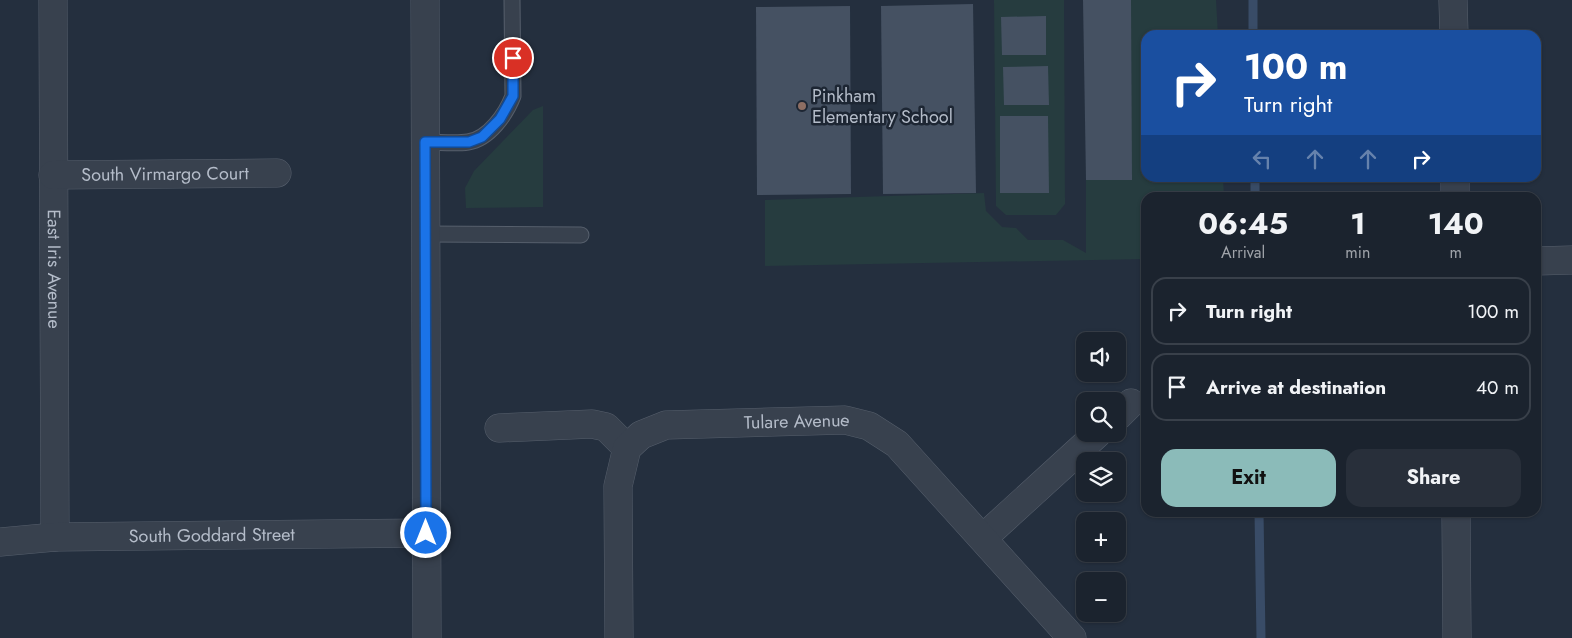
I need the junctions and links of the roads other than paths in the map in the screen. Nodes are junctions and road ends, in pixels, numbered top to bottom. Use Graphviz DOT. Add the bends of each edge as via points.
graph roads {
  1 [pos="53,0"];
  2 [pos="425,0"];
  3 [pos="512,0"];
  4 [pos="1453,0"];
  5 [pos="1454,30"];
  6 [pos="425,142"];
  7 [pos="277,172"];
  8 [pos="53,175"];
  9 [pos="426,234"];
  10 [pos="582,234"];
  11 [pos="1572,260"];
  12 [pos="1541,261"];
  13 [pos="500,428"];
  14 [pos="1088,442"];
  15 [pos="627,448"];
  16 [pos="1456,517"];
  17 [pos="426,533"];
  18 [pos="55,537"];
  19 [pos="982,538"];
  20 [pos="0,542"];
  21 [pos="427,638"];
  22 [pos="620,638"];
  23 [pos="1072,638"];
  24 [pos="1457,638"];
  1 -- 8 [label="street, East Iris Avenue"];
  2 -- 6 [label="street"];
  3 -- 6 [label="lane" via="513,96 508,109 482,137 469,142"];
  4 -- 5 [label="street"];
  6 -- 9 [label="street"];
  7 -- 8 [label="street, South Virmargo Court"];
  8 -- 18 [label="street, East Iris Avenue"];
  9 -- 10 [label="lane"];
  9 -- 17 [label="street"];
  11 -- 12 [label="street"];
  13 -- 15 [label="street" via="592,424 606,427"];
  14 -- 19 [label="street"];
  15 -- 19 [label="street, Tulare Avenue" via="641,435 666,425 845,420 868,426 897,444"];
  15 -- 22 [label="street" via="618,486"];
  16 -- 24 [label="street"];
  17 -- 18 [label="street, South Goddard Street"];
  17 -- 21 [label="street"];
  18 -- 20 [label="street, South Goddard Street"];
  19 -- 23 [label="street, Tulare Avenue"];
}
